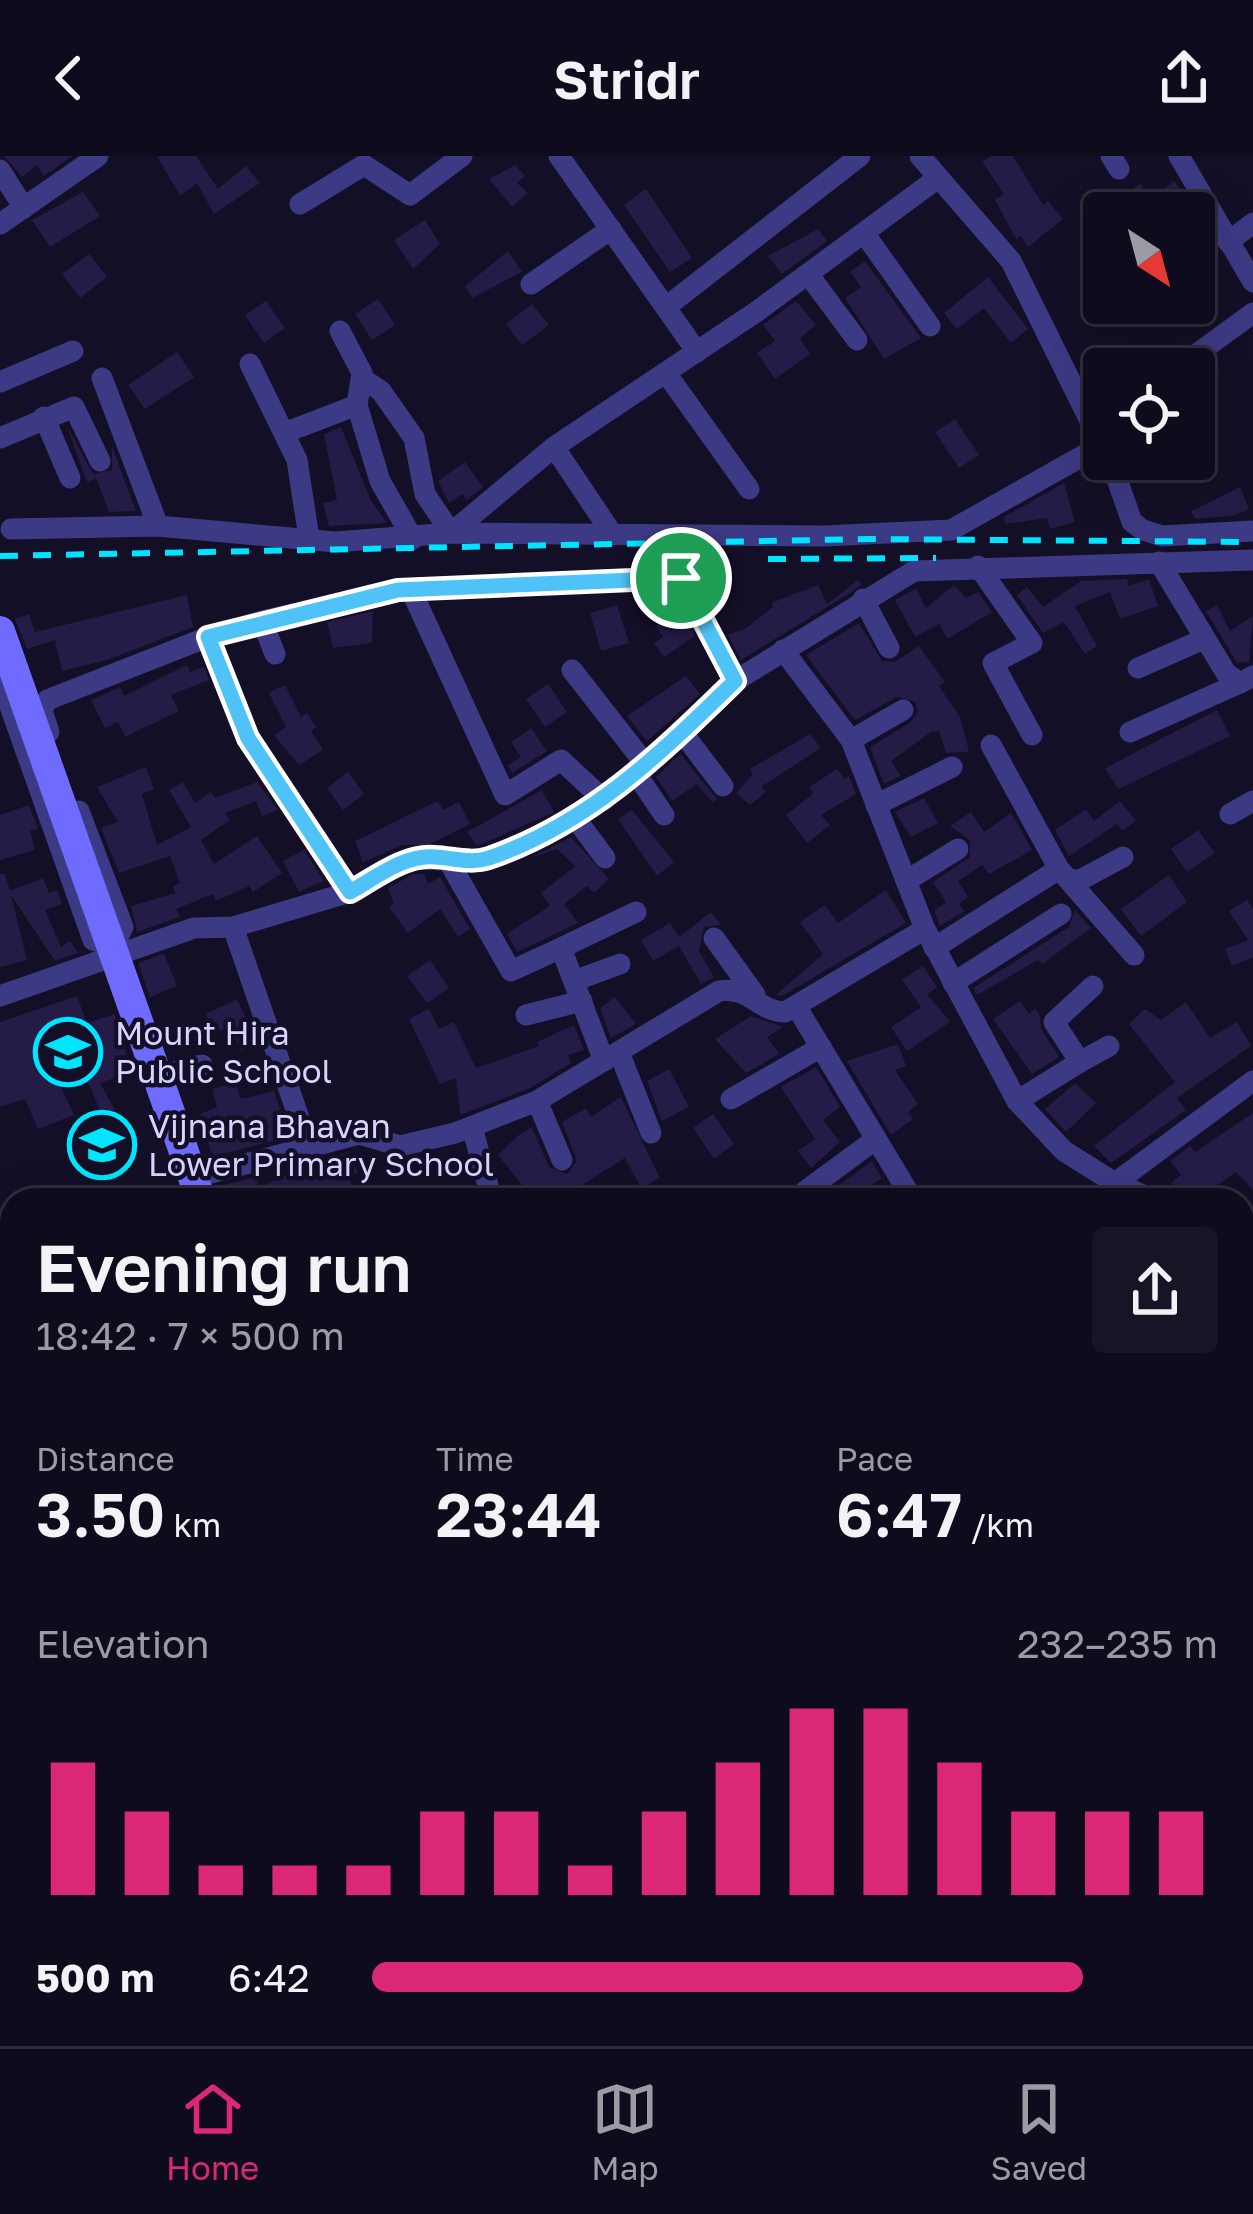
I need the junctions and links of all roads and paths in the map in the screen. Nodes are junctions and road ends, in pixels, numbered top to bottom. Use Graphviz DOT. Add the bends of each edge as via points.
graph roads {
  1 [pos="98,156"];
  2 [pos="559,156"];
  3 [pos="860,156"];
  4 [pos="920,156"];
  5 [pos="1179,156"];
  6 [pos="451,159"];
  7 [pos="0,170"];
  8 [pos="938,178"];
  9 [pos="300,204"];
  10 [pos="24,208"];
  11 [pos="1253,223"];
  12 [pos="0,224"];
  13 [pos="611,229"];
  14 [pos="864,233"];
  15 [pos="1228,242"];
  16 [pos="808,274"];
  17 [pos="1253,282"];
  18 [pos="531,284"];
  19 [pos="666,308"];
  20 [pos="1253,313"];
  21 [pos="930,326"];
  22 [pos="340,331"];
  23 [pos="857,340"];
  24 [pos="1205,348"];
  25 [pos="74,351"];
  26 [pos="697,352"];
  27 [pos="250,364"];
  28 [pos="666,373"];
  29 [pos="102,378"];
  30 [pos="363,379"];
  31 [pos="0,382"];
  32 [pos="357,405"];
  33 [pos="1083,407"];
  34 [pos="44,417"];
  35 [pos="284,433"];
  36 [pos="0,439"];
  37 [pos="554,447"];
  38 [pos="100,461"];
  39 [pos="1083,462"];
  40 [pos="70,478"];
  41 [pos="1116,480"];
  42 [pos="749,488"];
  43 [pos="158,526"];
  44 [pos="10,529"];
  45 [pos="1253,531"];
  46 [pos="451,532"];
  47 [pos="613,535"];
  48 [pos="309,538"];
  49 [pos="412,539"];
  50 [pos="1253,560"];
  51 [pos="1159,562"];
  52 [pos="978,566"];
  53 [pos="411,590"];
  54 [pos="863,599"];
  55 [pos="262,622"];
  56 [pos="0,631"];
  57 [pos="208,637"];
  58 [pos="1204,639"];
  59 [pos="889,648"];
  60 [pos="783,650"];
  61 [pos="275,654"];
  62 [pos="1138,668"];
  63 [pos="572,670"];
  64 [pos="1247,680"];
  65 [pos="735,681"];
  66 [pos="11,685"];
  67 [pos="903,710"];
  68 [pos="8,728"];
  69 [pos="682,732"];
  70 [pos="1130,732"];
  71 [pos="1032,735"];
  72 [pos="851,740"];
  73 [pos="991,745"];
  74 [pos="952,766"];
  75 [pos="641,770"];
  76 [pos="723,785"];
  77 [pos="604,800"];
  78 [pos="1253,801"];
  79 [pos="876,805"];
  80 [pos="1230,814"];
  81 [pos="664,815"];
  82 [pos="576,818"];
  83 [pos="958,849"];
  84 [pos="1123,857"];
  85 [pos="605,858"];
  86 [pos="448,860"];
  87 [pos="1065,874"];
  88 [pos="906,881"];
  89 [pos="350,892"];
  90 [pos="636,912"];
  91 [pos="1060,914"];
  92 [pos="233,927"];
  93 [pos="714,938"];
  94 [pos="930,939"];
  95 [pos="112,945"];
  96 [pos="561,948"];
  97 [pos="1134,955"];
  98 [pos="620,964"];
  99 [pos="952,983"];
  100 [pos="1094,986"];
  101 [pos="578,991"];
  102 [pos="0,996"];
  103 [pos="759,1000"];
  104 [pos="796,1006"];
  105 [pos="526,1015"];
  106 [pos="1109,1046"];
  107 [pos="821,1047"];
  108 [pos="612,1056"];
  109 [pos="1080,1062"];
  110 [pos="202,1065"];
  111 [pos="156,1076"];
  112 [pos="1253,1081"];
  113 [pos="731,1099"];
  114 [pos="537,1101"];
  115 [pos="1017,1101"];
  116 [pos="472,1127"];
  117 [pos="651,1133"];
  118 [pos="876,1138"];
  119 [pos="309,1147"];
  120 [pos="562,1160"];
  121 [pos="1115,1183"];
  122 [pos="196,1188"];
  123 [pos="199,1188"];
  124 [pos="489,1188"];
  125 [pos="809,1188"];
  126 [pos="906,1188"];
  127 [pos="1126,1188"];
  1 -- 10 [label="street"];
  2 -- 13 [label="street"];
  3 -- 19 [label="street"];
  4 -- 8 [label="street"];
  5 -- 15 [label="street"];
  6 -- 9 [label="street" via="410,195 364,165"];
  7 -- 10 [label="street"];
  8 -- 14 [label="street"];
  8 -- 33 [label="street" via="1011,261"];
  10 -- 12 [label="street"];
  11 -- 15 [label="street"];
  13 -- 18 [label="street"];
  13 -- 19 [label="street"];
  14 -- 16 [label="street"];
  14 -- 21 [label="street"];
  15 -- 17 [label="street"];
  16 -- 23 [label="street"];
  16 -- 26 [label="street"];
  19 -- 26 [label="street"];
  20 -- 24 [label="street"];
  22 -- 30 [label="street"];
  25 -- 31 [label="street"];
  26 -- 28 [label="street"];
  27 -- 35 [label="street"];
  28 -- 37 [label="street"];
  28 -- 42 [label="street"];
  29 -- 43 [label="street"];
  30 -- 32 [label="street"];
  30 -- 46 [label="street" via="414,439 425,494"];
  32 -- 35 [label="street"];
  32 -- 49 [label="street" via="380,481"];
  34 -- 36 [label="street"];
  34 -- 38 [label="street" via="74,407"];
  34 -- 40 [label="street"];
  35 -- 48 [label="street" via="297,460"];
  37 -- 46 [label="street"];
  37 -- 47 [label="street"];
  39 -- 47 [label="street" via="951,530"];
  41 -- 45 [label="street" via="1143,530"];
  43 -- 44 [label="street"];
  43 -- 48 [label="street"];
  46 -- 47 [label="street"];
  46 -- 49 [label="street"];
  48 -- 49 [label="street"];
  50 -- 51 [label="street"];
  51 -- 52 [label="street"];
  51 -- 58 [label="street"];
  52 -- 54 [label="street" via="914,571"];
  52 -- 71 [label="street" via="1032,643 993,663"];
  53 -- 55 [label="street"];
  53 -- 65 [label="street" via="681,578"];
  53 -- 77 [label="street" via="505,795 561,760"];
  54 -- 59 [label="street"];
  54 -- 60 [label="street"];
  55 -- 57 [label="street"];
  55 -- 61 [label="street"];
  56 -- 66 [label="main road"];
  57 -- 89 [label="street" via="248,738"];
  57 -- 95 [label="street" via="46,700 42,712 122,928"];
  58 -- 62 [label="street"];
  58 -- 64 [label="street" via="1226,673"];
  60 -- 65 [label="street"];
  60 -- 72 [label="street"];
  63 -- 75 [label="street"];
  64 -- 70 [label="street"];
  65 -- 69 [label="street"];
  66 -- 68 [label="street"];
  66 -- 95 [label="main road"];
  67 -- 72 [label="street"];
  68 -- 95 [label="street" via="93,940"];
  69 -- 75 [label="street"];
  69 -- 76 [label="street"];
  72 -- 79 [label="street"];
  73 -- 87 [label="street"];
  74 -- 79 [label="street"];
  75 -- 77 [label="street"];
  75 -- 81 [label="street"];
  77 -- 82 [label="street"];
  78 -- 80 [label="street"];
  79 -- 88 [label="street"];
  82 -- 85 [label="street"];
  82 -- 86 [label="street" via="482,861"];
  83 -- 88 [label="street"];
  84 -- 87 [label="street"];
  86 -- 89 [label="street" via="409,860"];
  86 -- 96 [label="street" via="511,971"];
  87 -- 94 [label="street"];
  87 -- 97 [label="street"];
  88 -- 94 [label="street"];
  89 -- 92 [label="street"];
  90 -- 96 [label="street"];
  91 -- 99 [label="street"];
  92 -- 95 [label="street"];
  92 -- 119 [label="street"];
  93 -- 103 [label="street"];
  94 -- 99 [label="street"];
  94 -- 104 [label="street"];
  95 -- 102 [label="street"];
  95 -- 111 [label="main road"];
  96 -- 101 [label="street"];
  98 -- 101 [label="street"];
  99 -- 115 [label="street"];
  100 -- 109 [label="street" via="1054,1022"];
  101 -- 105 [label="street"];
  101 -- 108 [label="street"];
  103 -- 104 [label="street" via="773,1012"];
  103 -- 108 [label="street" via="719,992"];
  104 -- 107 [label="street"];
  106 -- 109 [label="street"];
  107 -- 113 [label="street"];
  107 -- 118 [label="street"];
  108 -- 114 [label="street"];
  108 -- 117 [label="street"];
  109 -- 115 [label="street"];
  110 -- 111 [label="street"];
  111 -- 122 [label="main road"];
  112 -- 121 [label="street"];
  114 -- 116 [label="street"];
  114 -- 120 [label="street"];
  115 -- 121 [label="street" via="1064,1150"];
  116 -- 119 [label="street" via="418,1145 359,1133"];
  116 -- 124 [label="street"];
  118 -- 125 [label="street"];
  118 -- 126 [label="street"];
  119 -- 123 [label="street"];
  121 -- 127 [label="street"];
}
